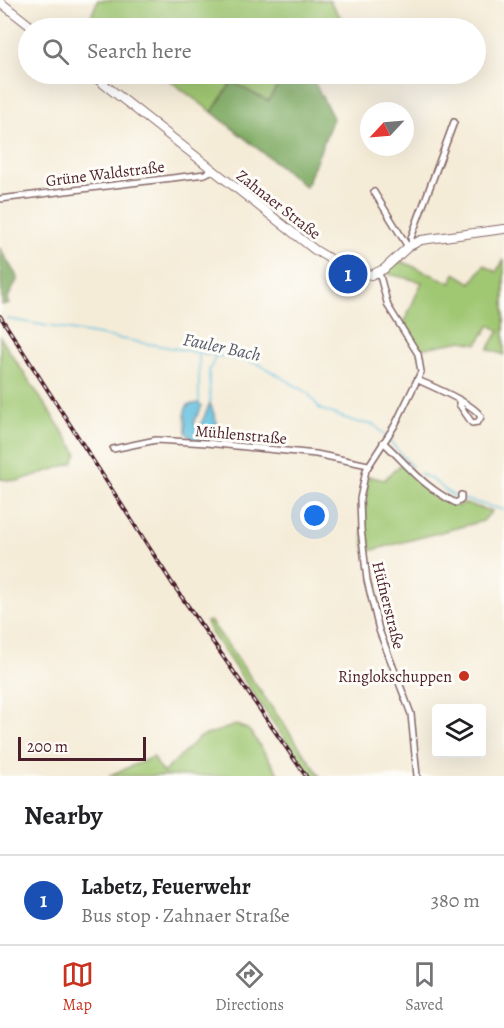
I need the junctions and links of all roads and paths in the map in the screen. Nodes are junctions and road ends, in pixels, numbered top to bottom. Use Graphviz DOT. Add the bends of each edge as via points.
graph roads {
  1 [pos="0,2"];
  2 [pos="20,18"];
  3 [pos="104,84"];
  4 [pos="454,122"];
  5 [pos="213,170"];
  6 [pos="374,192"];
  7 [pos="0,199"];
  8 [pos="504,229"];
  9 [pos="410,246"];
  10 [pos="379,272"];
  11 [pos="418,380"];
  12 [pos="459,401"];
  13 [pos="384,441"];
  14 [pos="113,449"];
  15 [pos="368,465"];
  16 [pos="460,495"];
  17 [pos="417,776"];
  1 -- 2 [label="main road"];
  3 -- 5 [label="main road, Zahnaer Straße"];
  4 -- 9 [label="street"];
  5 -- 7 [label="street, Grüne Waldstraße"];
  5 -- 10 [label="main road, Zahnaer Straße" via="328,259 361,274"];
  6 -- 9 [label="street"];
  8 -- 9 [label="main road" via="430,238"];
  9 -- 10 [label="main road"];
  10 -- 11 [label="street" via="388,306 418,354"];
  11 -- 12 [label="street"];
  11 -- 13 [label="street, Hüfnerstraße"];
  12 -- 12 [label="street" via="478,411 478,422 472,423"];
  13 -- 15 [label="street, Hüfnerstraße"];
  13 -- 16 [label="street" via="426,484 456,503 461,500"];
  14 -- 15 [label="street, Mühlenstraße" via="156,440 207,443 316,454"];
  15 -- 17 [label="street, Hüfnerstraße" via="360,505 366,572 379,630 411,714"];
}
